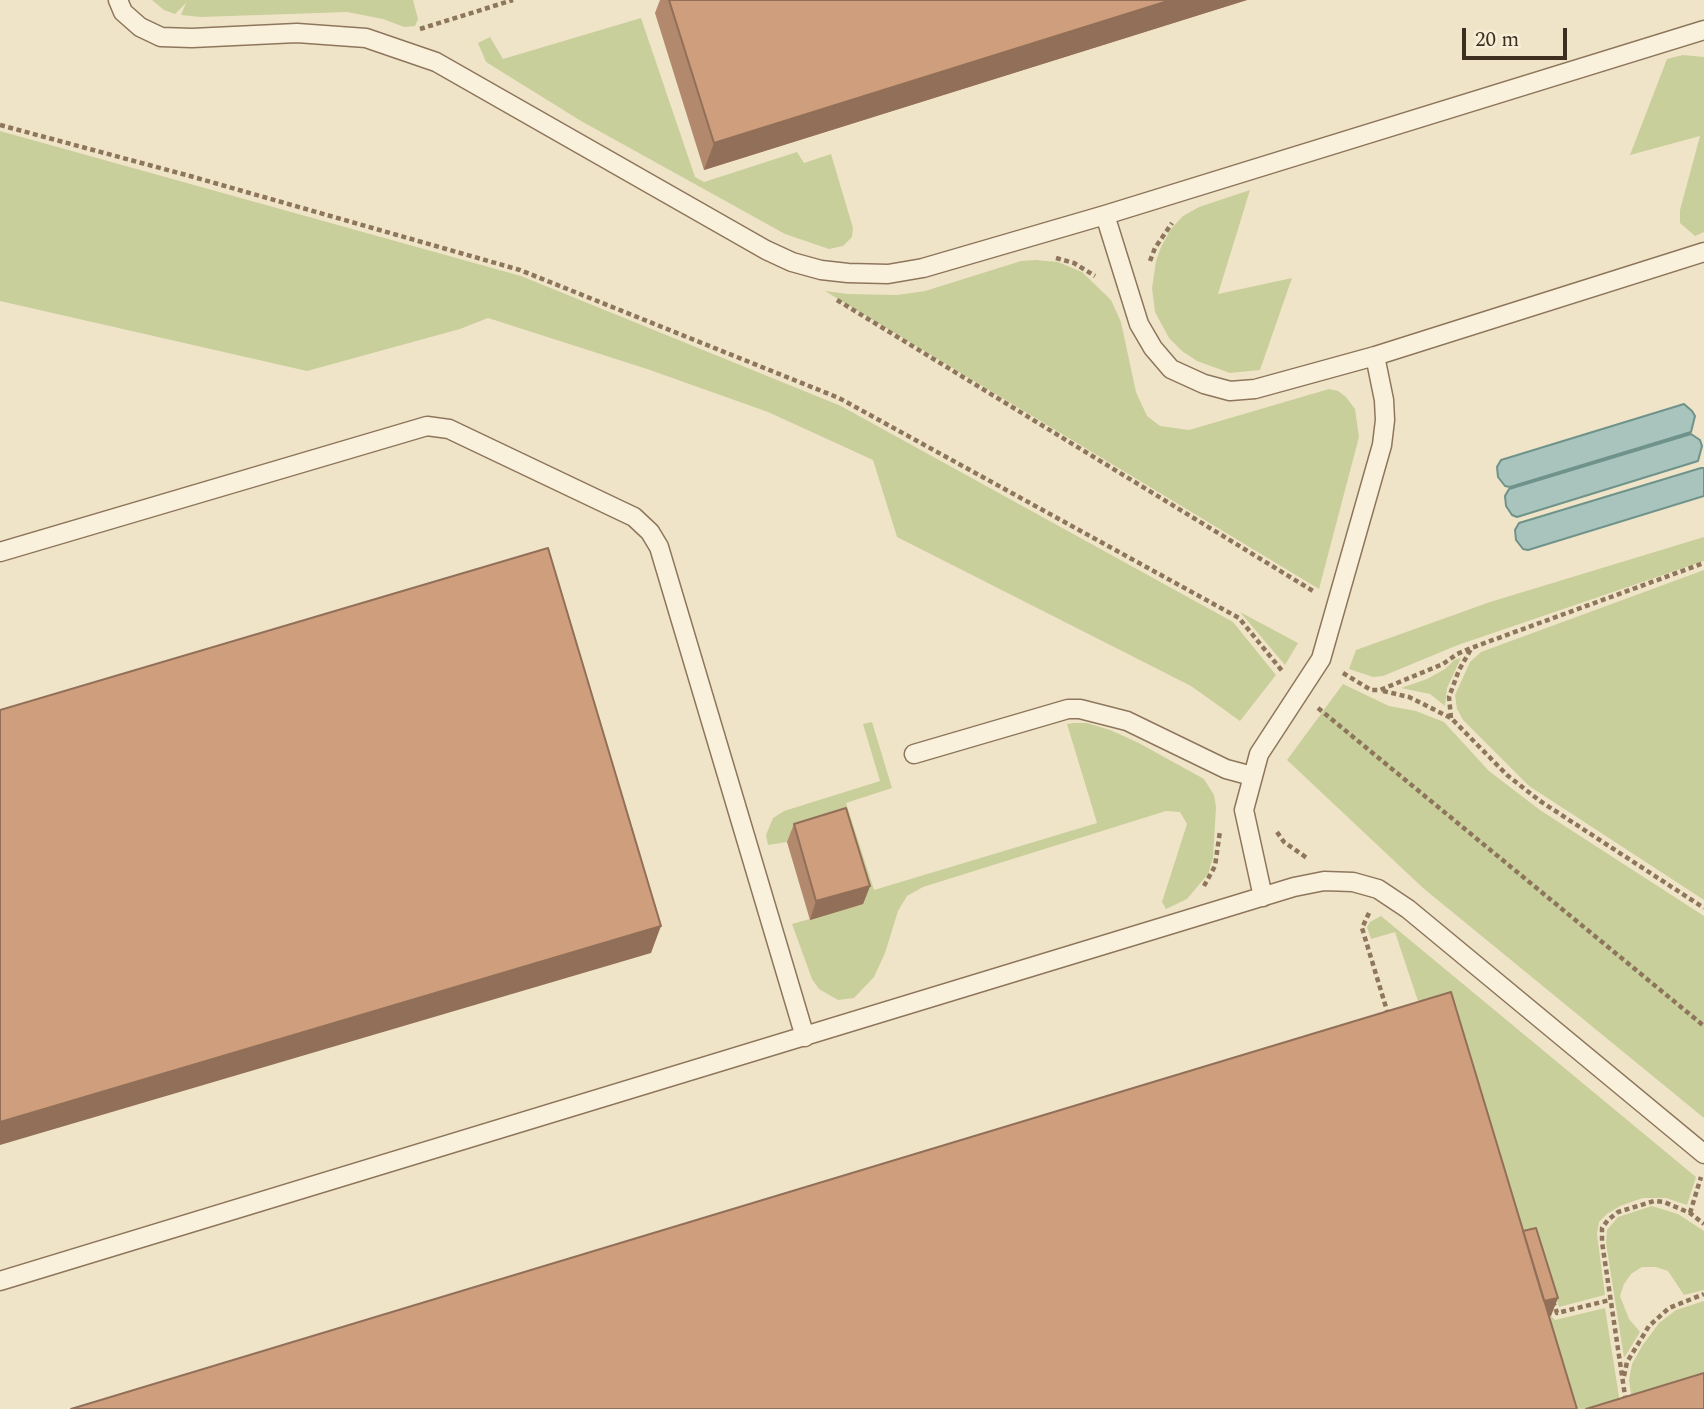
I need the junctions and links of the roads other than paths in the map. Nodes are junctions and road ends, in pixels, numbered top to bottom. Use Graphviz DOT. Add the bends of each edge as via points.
graph roads {
  1 [pos="118,0"];
  2 [pos="1704,30"];
  3 [pos="1105,215"];
  4 [pos="1704,252"];
  5 [pos="1375,356"];
  6 [pos="0,552"];
  7 [pos="914,754"];
  8 [pos="1252,776"];
  9 [pos="1263,897"];
  10 [pos="805,1037"];
  11 [pos="1704,1154"];
  12 [pos="0,1281"];
  1 -- 3 [label="lane" via="123,12 140,27 161,37 297,33 366,37 436,62 766,250 821,270 888,274 923,268"];
  2 -- 3 [label="lane"];
  3 -- 5 [label="lane" via="1139,324 1171,369 1230,391 1255,389"];
  4 -- 5 [label="lane"];
  5 -- 8 [label="lane" via="1384,400 1382,445 1321,659 1259,754"];
  6 -- 10 [label="lane" via="427,426 449,429 634,517 659,547"];
  7 -- 8 [label="lane" via="1080,709 1127,721 1226,769"];
  8 -- 9 [label="lane" via="1244,810"];
  9 -- 10 [label="lane"];
  9 -- 11 [label="lane" via="1324,881 1378,889"];
  10 -- 12 [label="lane"];
}
